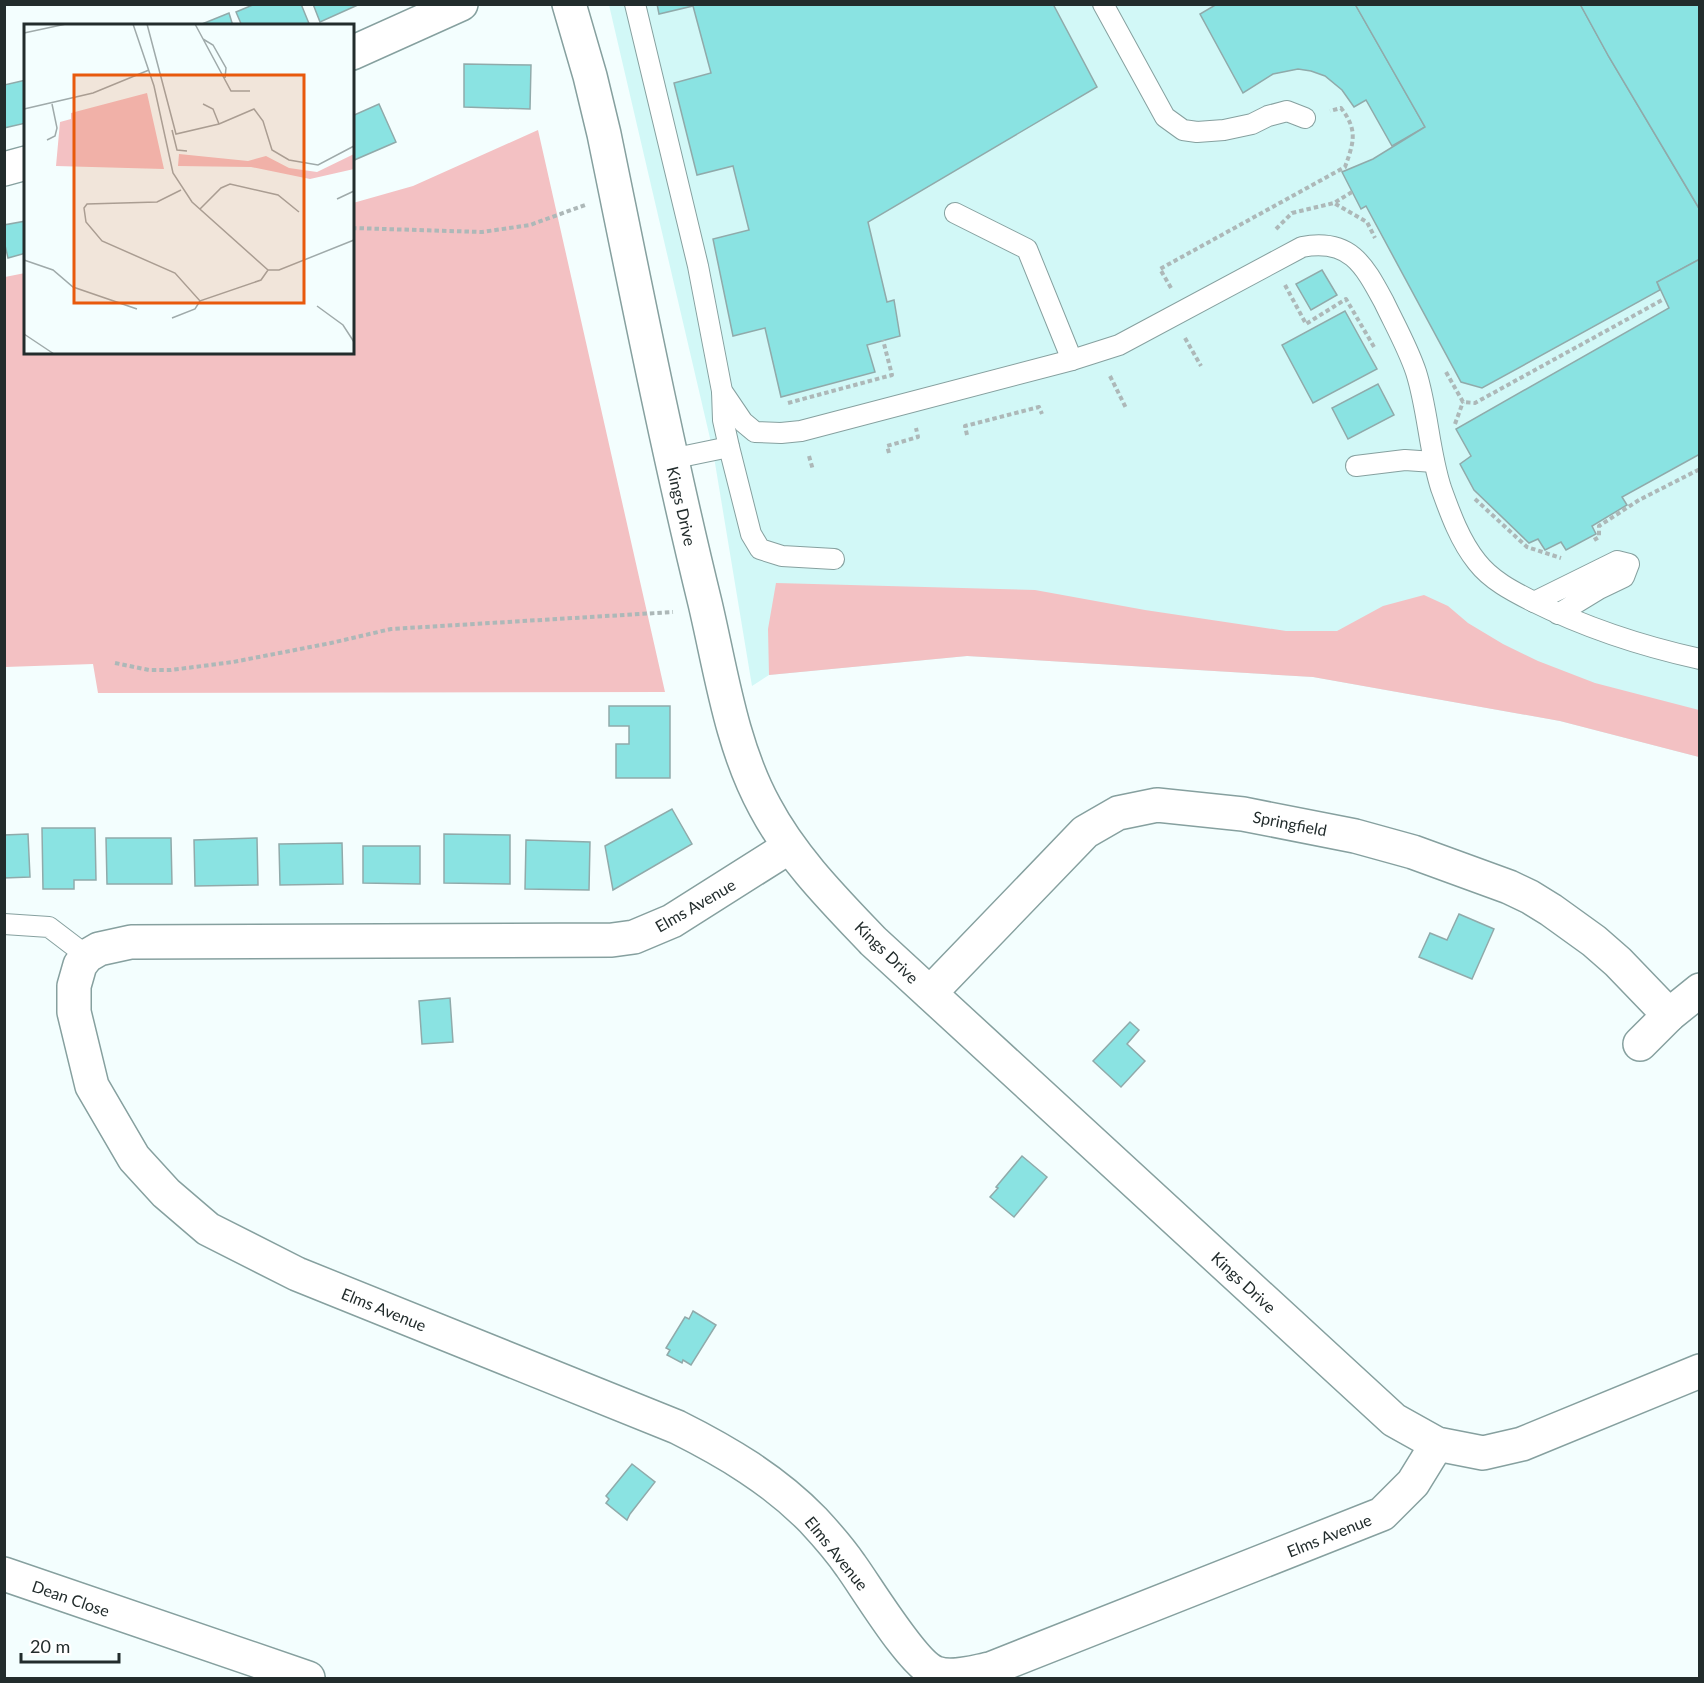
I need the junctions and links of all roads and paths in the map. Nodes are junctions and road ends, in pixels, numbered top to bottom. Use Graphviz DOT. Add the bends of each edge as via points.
graph roads {
  1 [pos="461,4"];
  2 [pos="569,4"];
  3 [pos="635,4"];
  4 [pos="1103,4"];
  5 [pos="1119,4"];
  6 [pos="1114,25"];
  7 [pos="354,52"];
  8 [pos="1305,118"];
  9 [pos="24,164"];
  10 [pos="4,169"];
  11 [pos="616,193"];
  12 [pos="1334,203"];
  13 [pos="955,213"];
  14 [pos="354,228"];
  15 [pos="1271,235"];
  16 [pos="1180,283"];
  17 [pos="1664,299"];
  18 [pos="1185,338"];
  19 [pos="883,340"];
  20 [pos="1072,360"];
  21 [pos="1201,366"];
  22 [pos="1442,366"];
  23 [pos="1110,376"];
  24 [pos="722,391"];
  25 [pos="1463,402"];
  26 [pos="999,408"];
  27 [pos="1126,408"];
  28 [pos="1042,414"];
  29 [pos="1001,416"];
  30 [pos="916,428"];
  31 [pos="780,433"];
  32 [pos="1451,434"];
  33 [pos="967,435"];
  34 [pos="729,447"];
  35 [pos="889,453"];
  36 [pos="808,454"];
  37 [pos="671,459"];
  38 [pos="1434,462"];
  39 [pos="1356,466"];
  40 [pos="1700,469"];
  41 [pos="813,470"];
  42 [pos="1472,493"];
  43 [pos="1589,542"];
  44 [pos="1570,553"];
  45 [pos="834,560"];
  46 [pos="1534,602"];
  47 [pos="706,610"];
  48 [pos="1558,614"];
  49 [pos="1700,659"];
  50 [pos="115,663"];
  51 [pos="789,847"];
  52 [pos="4,924"];
  53 [pos="87,956"];
  54 [pos="1700,990"];
  55 [pos="930,993"];
  56 [pos="1669,1015"];
  57 [pos="1640,1044"];
  58 [pos="1700,1371"];
  59 [pos="1437,1444"];
  60 [pos="4,1574"];
  61 [pos="934,1676"];
  62 [pos="308,1678"];
  1 -- 7 [label="street"];
  2 -- 11 [label="street, Kings Drive" via="590,76"];
  3 -- 24 [label="lane" via="698,266"];
  4 -- 6 [label="lane"];
  5 -- 6 [label="lane"];
  6 -- 8 [label="lane" via="1165,117 1183,130 1224,130 1287,111"];
  8 -- 16 [label="path" via="1341,108 1350,120 1354,141 1345,167 1160,269 1170,288"];
  9 -- 10 [label="street"];
  11 -- 14 [label="path" via="530,225 482,232"];
  11 -- 37 [label="street, Kings Drive"];
  12 -- 15 [label="path" via="1292,213"];
  13 -- 20 [label="lane" via="1027,249"];
  17 -- 25 [label="path" via="1475,403"];
  18 -- 21 [label="path"];
  19 -- 31 [label="path" via="892,375 775,407"];
  20 -- 31 [label="lane"];
  20 -- 38 [label="lane" via="1119,345 1302,247 1333,246 1364,266 1400,334 1416,373"];
  22 -- 25 [label="path"];
  23 -- 27 [label="path"];
  24 -- 31 [label="lane" via="748,428 765,434"];
  24 -- 34 [label="lane"];
  25 -- 32 [label="path"];
  26 -- 29 [label="path"];
  28 -- 29 [label="path" via="1039,407"];
  29 -- 33 [label="path" via="965,426"];
  30 -- 35 [label="path" via="918,437 887,446"];
  34 -- 37 [label="lane"];
  34 -- 45 [label="lane" via="751,534 760,549 782,556"];
  36 -- 41 [label="path"];
  37 -- 47 [label="street, Kings Drive"];
  38 -- 39 [label="lane" via="1405,460"];
  38 -- 46 [label="lane" via="1459,533 1478,563 1511,590"];
  40 -- 43 [label="path" via="1599,526 1599,537"];
  42 -- 44 [label="path" via="1527,548 1560,558"];
  46 -- 48 [label="lane"];
  46 -- 48 [label="lane" via="1617,561 1629,564 1624,577"];
  47 -- 50 [label="path" via="392,628 233,662 171,670"];
  47 -- 51 [label="street, Kings Drive" via="742,750 764,805"];
  48 -- 49 [label="lane" via="1621,639"];
  51 -- 53 [label="street, Elms Avenue" via="672,921 633,937 131,942 99,949"];
  51 -- 55 [label="street, Kings Drive" via="873,941"];
  52 -- 53 [label="lane" via="49,927"];
  53 -- 61 [label="street, Elms Avenue" via="74,986 74,1012 92,1086 134,1158 166,1193 208,1229 297,1274 677,1427 751,1467 812,1520 850,1564 915,1658"];
  54 -- 56 [label="street"];
  55 -- 56 [label="street, Springfield" via="1085,832 1118,813 1157,805 1243,814 1355,836 1413,852 1509,887 1551,910 1594,941"];
  55 -- 59 [label="street, Kings Drive" via="1394,1420"];
  56 -- 57 [label="street"];
  58 -- 59 [label="street, Kings Drive" via="1522,1444 1483,1453"];
  59 -- 61 [label="street, Elms Avenue" via="1413,1483 1382,1514 990,1669"];
  60 -- 62 [label="street, Dean Close"];
}
